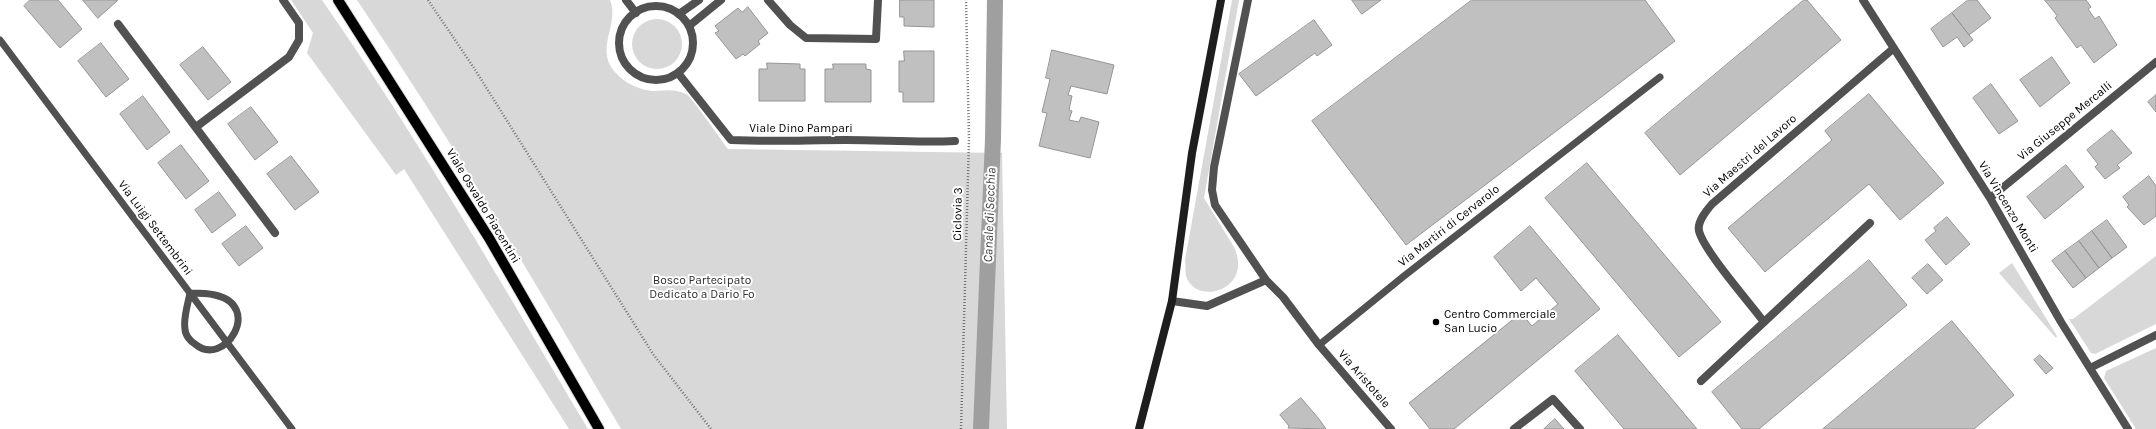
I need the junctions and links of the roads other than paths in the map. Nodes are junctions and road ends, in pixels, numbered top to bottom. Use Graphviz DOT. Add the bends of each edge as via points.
graph roads {
  1 [pos="283,0"];
  2 [pos="338,0"];
  3 [pos="626,0"];
  4 [pos="698,0"];
  5 [pos="721,0"];
  6 [pos="768,0"];
  7 [pos="878,0"];
  8 [pos="1221,0"];
  9 [pos="1248,0"];
  10 [pos="1863,0"];
  11 [pos="636,13"];
  12 [pos="679,14"];
  13 [pos="118,24"];
  14 [pos="689,26"];
  15 [pos="0,40"];
  16 [pos="1894,48"];
  17 [pos="2156,62"];
  18 [pos="678,73"];
  19 [pos="1660,77"];
  20 [pos="196,127"];
  21 [pos="956,141"];
  22 [pos="1990,198"];
  23 [pos="1870,223"];
  24 [pos="276,232"];
  25 [pos="1266,280"];
  26 [pos="190,293"];
  27 [pos="1172,301"];
  28 [pos="1764,322"];
  29 [pos="2156,335"];
  30 [pos="227,342"];
  31 [pos="1319,345"];
  32 [pos="2090,368"];
  33 [pos="1701,381"];
  34 [pos="292,429"];
  35 [pos="600,429"];
  36 [pos="1139,429"];
  37 [pos="1391,429"];
  38 [pos="1514,429"];
  39 [pos="1580,429"];
  40 [pos="2128,429"];
  1 -- 20 [label="street" via="299,23 299,40 289,57"];
  2 -- 35 [label="main road, Viale Osvaldo Piacentini" via="489,238"];
  3 -- 11 [label="street"];
  4 -- 12 [label="street"];
  5 -- 14 [label="street"];
  6 -- 7 [label="street" via="790,25 806,38 876,39"];
  8 -- 27 [label="main road" via="1192,153"];
  9 -- 25 [label="street" via="1214,167 1212,190 1215,205"];
  10 -- 16 [label="street, Via Vincenzo Monti"];
  11 -- 12 [label="street" via="657,6"];
  11 -- 18 [label="street" via="627,20 621,31 619,42 626,64 634,73 650,79 667,79"];
  12 -- 14 [label="street"];
  13 -- 20 [label="street"];
  14 -- 18 [label="street" via="693,42 691,57"];
  15 -- 26 [label="lane, Via Luigi Settembrini"];
  16 -- 22 [label="street, Via Vincenzo Monti"];
  16 -- 28 [label="street, Via Maestri del Lavoro" via="1712,204 1703,216 1699,231 1706,246"];
  17 -- 22 [label="street, Via Giuseppe Mercalli"];
  18 -- 21 [label="street, Viale Dino Pampari" via="731,140 918,143"];
  19 -- 31 [label="lane, Via Martiri di Cervarolo"];
  20 -- 24 [label="street"];
  22 -- 32 [label="street, Via Vincenzo Monti"];
  23 -- 28 [label="street"];
  25 -- 27 [label="street" via="1207,306"];
  25 -- 31 [label="street" via="1283,297"];
  26 -- 30 [label="lane, Via Luigi Settembrini"];
  26 -- 30 [label="lane" via="216,295 235,308 238,326"];
  26 -- 30 [label="lane" via="184,330 190,340 199,348 209,349"];
  27 -- 36 [label="main road"];
  28 -- 33 [label="street"];
  29 -- 32 [label="street"];
  30 -- 34 [label="lane, Via Luigi Settembrini"];
  31 -- 37 [label="street, Via Aristotele"];
  32 -- 40 [label="street, Via Vincenzo Monti"];
  38 -- 39 [label="street" via="1554,399"];
}
